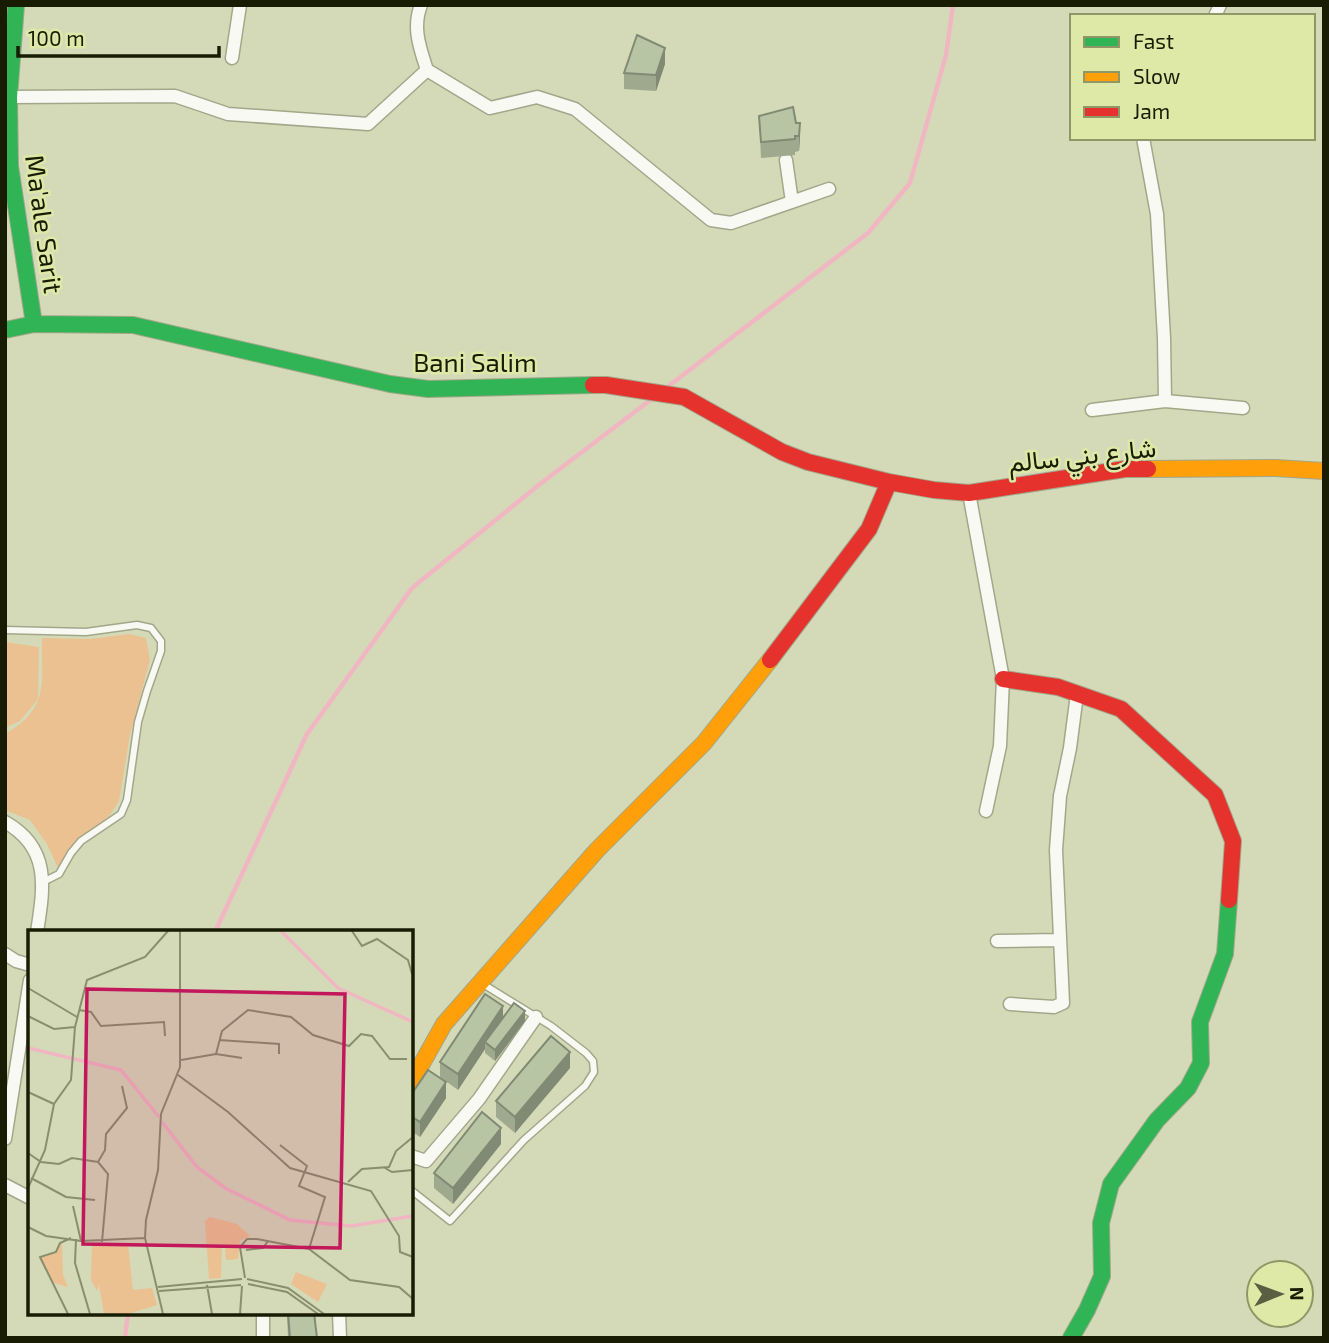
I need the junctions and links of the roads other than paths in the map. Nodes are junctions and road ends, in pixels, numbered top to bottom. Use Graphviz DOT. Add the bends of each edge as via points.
graph roads {
  1 [pos="16,5"];
  2 [pos="240,5"];
  3 [pos="421,5"];
  4 [pos="232,58"];
  5 [pos="427,70"];
  6 [pos="8,78"];
  7 [pos="9,97"];
  8 [pos="1143,140"];
  9 [pos="786,160"];
  10 [pos="829,189"];
  11 [pos="792,202"];
  12 [pos="34,324"];
  13 [pos="5,330"];
  14 [pos="1165,401"];
  15 [pos="1243,408"];
  16 [pos="1092,410"];
  17 [pos="1324,471"];
  18 [pos="889,482"];
  19 [pos="969,493"];
  20 [pos="5,630"];
  21 [pos="1003,679"];
  22 [pos="1077,694"];
  23 [pos="986,811"];
  24 [pos="5,822"];
  25 [pos="43,882"];
  26 [pos="37,930"];
  27 [pos="1058,940"];
  28 [pos="997,941"];
  29 [pos="5,954"];
  30 [pos="28,964"];
  31 [pos="481,983"];
  32 [pos="28,993"];
  33 [pos="1010,1004"];
  34 [pos="536,1017"];
  35 [pos="413,1079"];
  36 [pos="5,1139"];
  37 [pos="413,1157"];
  38 [pos="5,1185"];
  39 [pos="413,1192"];
  40 [pos="28,1197"];
  41 [pos="263,1315"];
  42 [pos="340,1315"];
  43 [pos="263,1338"];
  44 [pos="340,1338"];
  45 [pos="1071,1338"];
  1 -- 6 [label="street, Ma'ale Sarit"];
  2 -- 4 [label="street"];
  3 -- 5 [label="street" via="416,38"];
  5 -- 7 [label="street" via="368,124 228,114 175,96"];
  5 -- 11 [label="street" via="490,108 537,97 575,109 711,220 731,223"];
  6 -- 7 [label="street, Ma'ale Sarit"];
  7 -- 12 [label="street, Ma'ale Sarit" via="10,166"];
  8 -- 14 [label="street" via="1157,214"];
  9 -- 11 [label="street"];
  10 -- 11 [label="street"];
  12 -- 13 [label="street, Bani Salim"];
  12 -- 18 [label="street, Bani Salim" via="133,325 390,384 428,388 606,384 684,397 782,452"];
  14 -- 15 [label="street"];
  14 -- 16 [label="street"];
  17 -- 19 [label="street, شارع بني سالم" via="1125,469"];
  18 -- 19 [label="street, شارع بني سالم"];
  18 -- 31 [label="street" via="869,529 704,743 597,850"];
  19 -- 21 [label="street"];
  20 -- 25 [label="lane" via="86,632 137,625 150,628 161,642 138,722 121,814 81,841 59,874"];
  21 -- 22 [label="street"];
  21 -- 23 [label="street" via="1000,746"];
  22 -- 27 [label="street" via="1060,796"];
  22 -- 45 [label="street" via="1121,709 1215,795 1233,841 1226,954 1200,1022 1201,1063 1188,1088 1157,1120 1111,1184 1101,1223 1102,1276"];
  24 -- 25 [label="street" via="32,845"];
  25 -- 26 [label="street"];
  27 -- 28 [label="street"];
  27 -- 33 [label="street" via="1063,1003 1054,1007"];
  29 -- 30 [label="street"];
  31 -- 34 [label="lane"];
  31 -- 35 [label="street" via="444,1024"];
  32 -- 36 [label="street"];
  34 -- 37 [label="street" via="479,1099 426,1161"];
  34 -- 39 [label="lane" via="593,1061 594,1072 585,1086 524,1140 450,1221"];
  38 -- 40 [label="street"];
  41 -- 43 [label="street"];
  42 -- 44 [label="street"];
}
